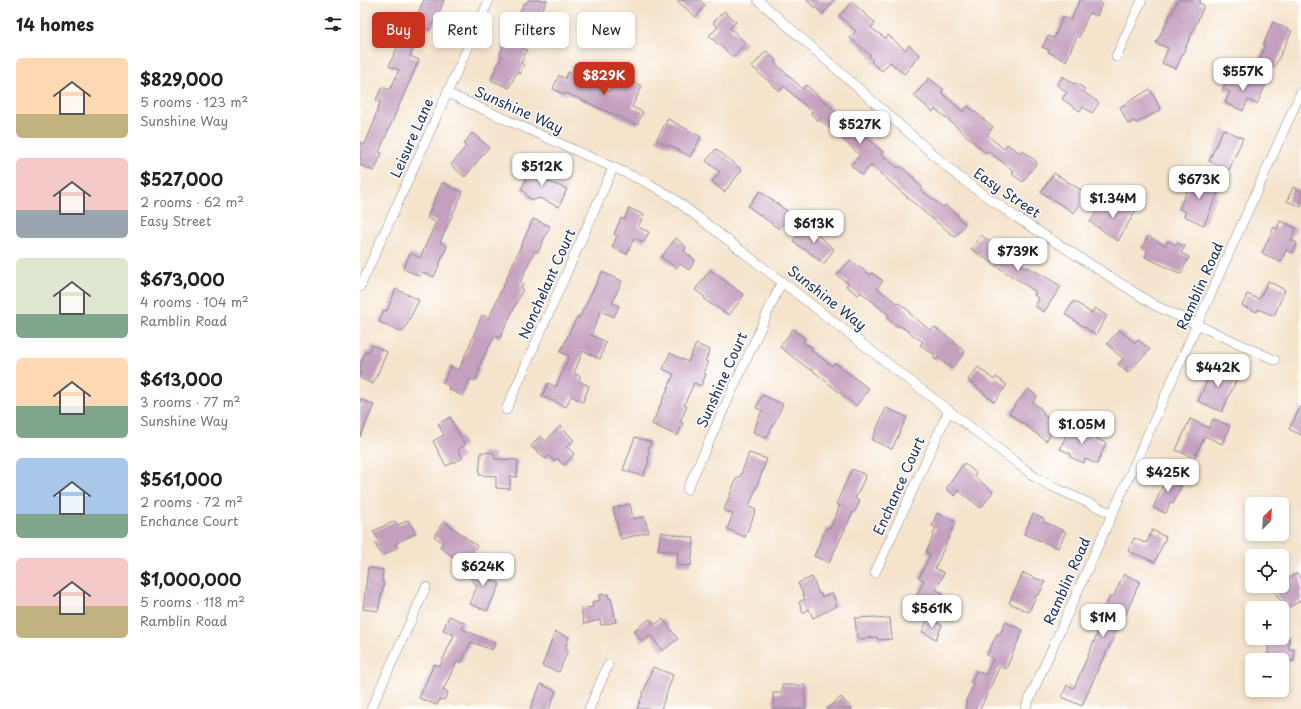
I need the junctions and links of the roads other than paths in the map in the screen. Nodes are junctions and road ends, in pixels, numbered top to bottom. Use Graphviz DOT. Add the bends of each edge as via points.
graph roads {
  1 [pos="489,0"];
  2 [pos="758,0"];
  3 [pos="1142,0"];
  4 [pos="1116,57"];
  5 [pos="1301,92"];
  6 [pos="447,93"];
  7 [pos="613,168"];
  8 [pos="782,281"];
  9 [pos="360,287"];
  10 [pos="1198,324"];
  11 [pos="1275,360"];
  12 [pos="506,410"];
  13 [pos="949,410"];
  14 [pos="687,490"];
  15 [pos="1113,514"];
  16 [pos="875,573"];
  17 [pos="426,587"];
  18 [pos="608,666"];
  19 [pos="370,709"];
  20 [pos="589,709"];
  21 [pos="1025,709"];
  1 -- 6 [label="street, Leisure Lane"];
  2 -- 10 [label="street, Easy Street" via="960,178 1016,217 1156,306"];
  3 -- 4 [label="street"];
  5 -- 10 [label="street, Ramblin Road"];
  6 -- 7 [label="street, Sunshine Way"];
  6 -- 9 [label="street, Leisure Lane"];
  7 -- 8 [label="street, Sunshine Way" via="648,183 673,198"];
  7 -- 12 [label="street, Nonchelant Court"];
  8 -- 13 [label="street, Sunshine Way"];
  8 -- 14 [label="street, Sunshine Court"];
  10 -- 11 [label="street, Easy Street"];
  10 -- 15 [label="street, Ramblin Road"];
  13 -- 15 [label="street, Sunshine Way" via="1036,477"];
  13 -- 16 [label="street, Enchance Court"];
  15 -- 21 [label="street, Ramblin Road"];
  17 -- 19 [label="street"];
  18 -- 20 [label="street"];
}
